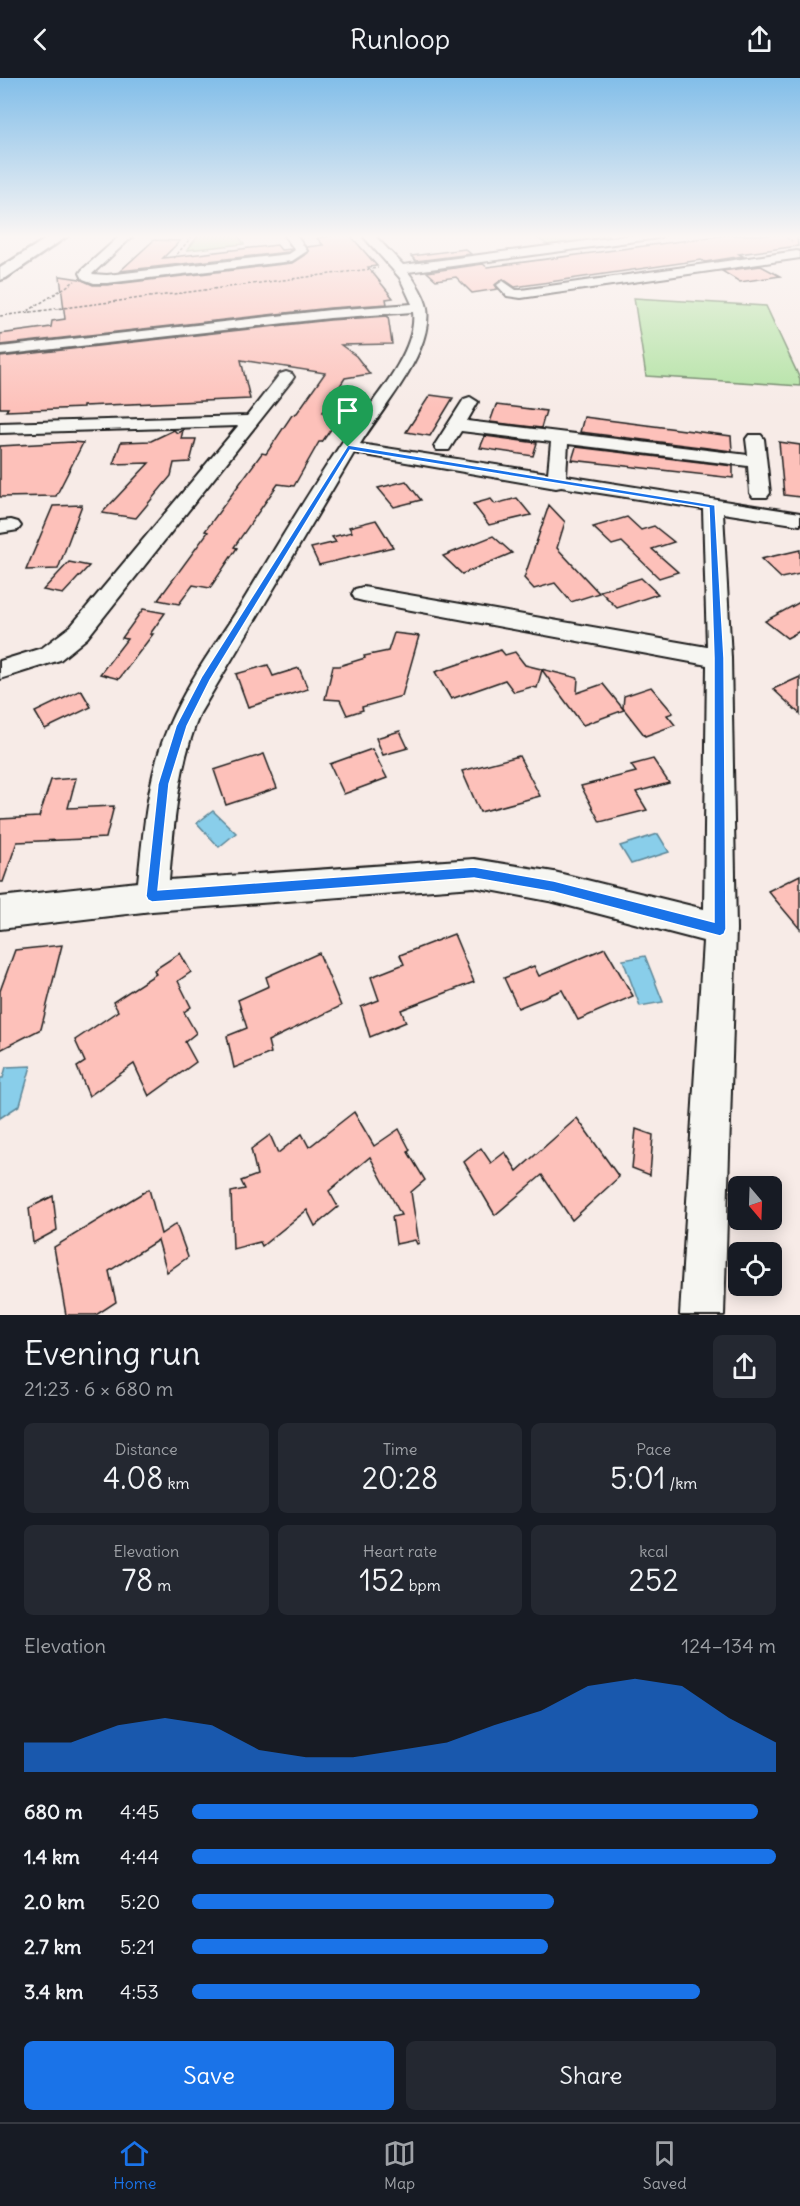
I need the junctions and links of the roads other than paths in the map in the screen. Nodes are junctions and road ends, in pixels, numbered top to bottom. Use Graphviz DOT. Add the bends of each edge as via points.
graph roads {
  1 [pos="415,293"];
  2 [pos="512,293"];
  3 [pos="530,293"];
  4 [pos="421,307"];
  5 [pos="0,351"];
  6 [pos="286,377"];
  7 [pos="470,402"];
  8 [pos="252,421"];
  9 [pos="456,425"];
  10 [pos="0,428"];
  11 [pos="560,438"];
  12 [pos="755,439"];
  13 [pos="348,447"];
  14 [pos="443,447"];
  15 [pos="757,462"];
  16 [pos="556,482"];
  17 [pos="760,493"];
  18 [pos="713,506"];
  19 [pos="800,519"];
  20 [pos="363,594"];
  21 [pos="719,658"];
  22 [pos="0,670"];
  23 [pos="152,896"];
  24 [pos="0,913"];
  25 [pos="720,929"];
  26 [pos="702,1315"];
  1 -- 4 [label="street"];
  2 -- 3 [label="street"];
  4 -- 5 [label="street"];
  4 -- 13 [label="street" via="420,332 412,350"];
  6 -- 8 [label="street"];
  7 -- 9 [label="street"];
  8 -- 10 [label="street"];
  8 -- 22 [label="street" via="79,632 51,654"];
  9 -- 11 [label="street"];
  9 -- 14 [label="street"];
  11 -- 15 [label="street"];
  11 -- 16 [label="street"];
  12 -- 15 [label="street"];
  13 -- 16 [label="street"];
  13 -- 23 [label="street" via="206,679 182,726 164,784"];
  15 -- 17 [label="street"];
  16 -- 18 [label="street"];
  18 -- 19 [label="street"];
  18 -- 21 [label="street"];
  20 -- 21 [label="street"];
  21 -- 25 [label="street"];
  23 -- 24 [label="street"];
  23 -- 25 [label="street" via="474,873 554,887"];
  25 -- 26 [label="street"];
}
